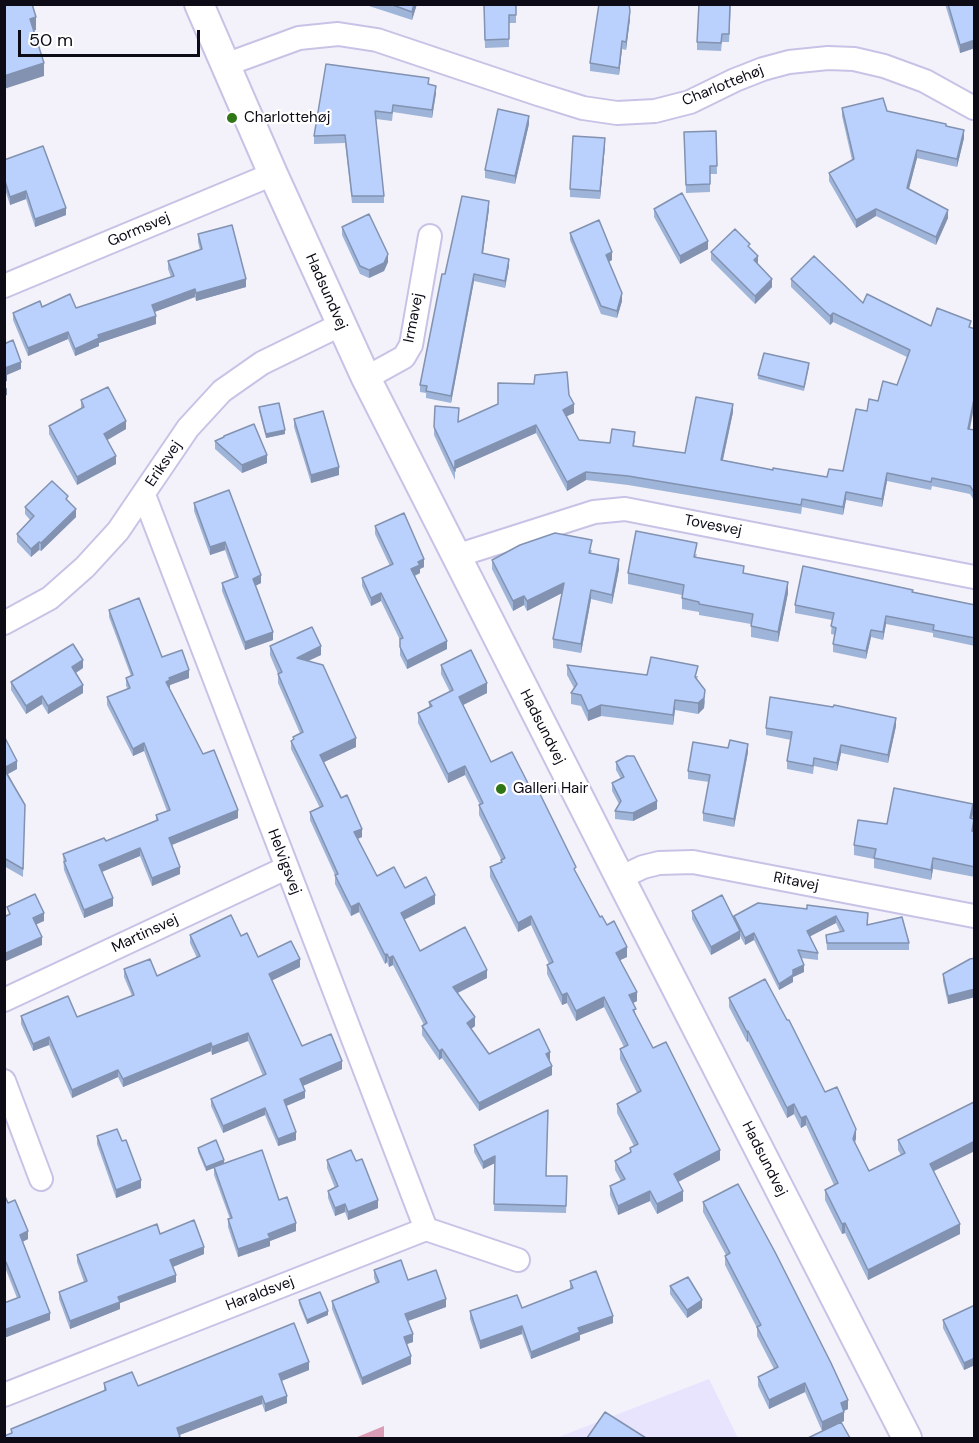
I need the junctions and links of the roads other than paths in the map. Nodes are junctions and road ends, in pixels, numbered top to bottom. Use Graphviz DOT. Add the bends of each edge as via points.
graph roads {
  1 [pos="199,4"];
  2 [pos="225,65"];
  3 [pos="975,108"];
  4 [pos="273,174"];
  5 [pos="430,236"];
  6 [pos="4,286"];
  7 [pos="340,325"];
  8 [pos="366,378"];
  9 [pos="144,495"];
  10 [pos="456,556"];
  11 [pos="975,577"];
  12 [pos="4,623"];
  13 [pos="286,868"];
  14 [pos="620,878"];
  15 [pos="975,916"];
  16 [pos="4,1000"];
  17 [pos="4,1081"];
  18 [pos="41,1179"];
  19 [pos="426,1229"];
  20 [pos="518,1260"];
  21 [pos="4,1395"];
  22 [pos="907,1438"];
  1 -- 2 [label="street, Hadsundvej"];
  2 -- 3 [label="street, Charlottehøj" via="299,38 338,34 377,40 583,108 617,113 655,111 690,102 735,80 789,62 854,59 925,81"];
  2 -- 4 [label="street, Hadsundvej"];
  4 -- 6 [label="street, Gormsvej"];
  4 -- 7 [label="street, Hadsundvej"];
  5 -- 8 [label="street, Irmavej" via="411,345 404,357"];
  7 -- 8 [label="street, Hadsundvej"];
  7 -- 9 [label="street, Eriksvej" via="262,363 222,391 188,428"];
  8 -- 10 [label="street, Hadsundvej"];
  9 -- 12 [label="street, Eriksvej" via="85,567 50,598"];
  9 -- 13 [label="street, Helvigsvej"];
  10 -- 11 [label="street, Tovesvej" via="594,512 625,509"];
  10 -- 14 [label="street, Hadsundvej"];
  13 -- 16 [label="street, Martinsvej"];
  13 -- 19 [label="street, Helvigsvej"];
  14 -- 15 [label="street, Ritavej" via="659,863 693,862"];
  14 -- 22 [label="street, Hadsundvej"];
  17 -- 18 [label="street"];
  19 -- 20 [label="street"];
  19 -- 21 [label="street, Haraldsvej"];
}
